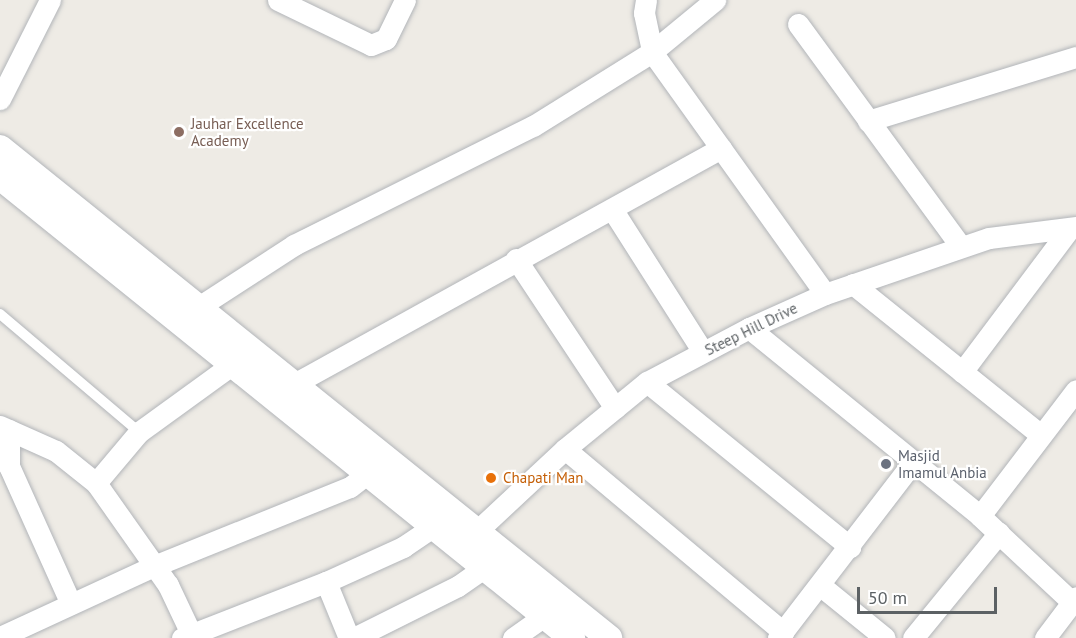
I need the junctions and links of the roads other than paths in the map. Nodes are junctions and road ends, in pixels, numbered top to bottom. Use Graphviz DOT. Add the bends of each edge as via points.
graph roads {
  1 [pos="50,0"];
  2 [pos="278,0"];
  3 [pos="405,0"];
  4 [pos="646,0"];
  5 [pos="715,0"];
  6 [pos="798,24"];
  7 [pos="652,52"];
  8 [pos="1076,57"];
  9 [pos="0,99"];
  10 [pos="868,121"];
  11 [pos="0,148"];
  12 [pos="721,148"];
  13 [pos="0,177"];
  14 [pos="612,209"];
  15 [pos="1073,227"];
  16 [pos="961,247"];
  17 [pos="516,260"];
  18 [pos="853,284"];
  19 [pos="825,294"];
  20 [pos="197,308"];
  21 [pos="0,314"];
  22 [pos="749,328"];
  23 [pos="703,352"];
  24 [pos="233,364"];
  25 [pos="962,372"];
  26 [pos="647,382"];
  27 [pos="292,385"];
  28 [pos="1076,390"];
  29 [pos="615,408"];
  30 [pos="4,428"];
  31 [pos="139,432"];
  32 [pos="1041,435"];
  33 [pos="565,449"];
  34 [pos="913,462"];
  35 [pos="376,467"];
  36 [pos="5,468"];
  37 [pos="96,483"];
  38 [pos="980,516"];
  39 [pos="433,527"];
  40 [pos="477,531"];
  41 [pos="999,533"];
  42 [pos="850,547"];
  43 [pos="153,566"];
  44 [pos="484,568"];
  45 [pos="326,582"];
  46 [pos="820,586"];
  47 [pos="70,604"];
  48 [pos="1072,609"];
  49 [pos="544,616"];
  50 [pos="781,635"];
  51 [pos="189,636"];
  52 [pos="0,637"];
  53 [pos="349,638"];
  54 [pos="354,638"];
  55 [pos="513,638"];
  56 [pos="572,638"];
  57 [pos="609,638"];
  58 [pos="885,638"];
  59 [pos="913,638"];
  60 [pos="1045,638"];
  1 -- 9 [label="street"];
  2 -- 3 [label="street" via="371,45 386,39"];
  4 -- 7 [label="street" via="644,12"];
  5 -- 7 [label="street"];
  6 -- 10 [label="street"];
  7 -- 12 [label="street"];
  7 -- 20 [label="street" via="533,126 294,245"];
  8 -- 10 [label="street"];
  10 -- 16 [label="street"];
  11 -- 20 [label="street"];
  12 -- 14 [label="street"];
  12 -- 19 [label="street"];
  13 -- 24 [label="street"];
  14 -- 17 [label="street"];
  14 -- 23 [label="street"];
  15 -- 16 [label="street, Steep Hill Drive" via="1018,232"];
  15 -- 25 [label="street"];
  16 -- 18 [label="street, Steep Hill Drive"];
  17 -- 27 [label="street"];
  17 -- 29 [label="street"];
  18 -- 19 [label="street, Steep Hill Drive"];
  18 -- 25 [label="street"];
  19 -- 22 [label="street, Steep Hill Drive"];
  20 -- 27 [label="street"];
  21 -- 31 [label="lane"];
  22 -- 23 [label="street, Steep Hill Drive"];
  22 -- 34 [label="street"];
  23 -- 26 [label="street, Steep Hill Drive"];
  24 -- 31 [label="street"];
  24 -- 35 [label="street"];
  25 -- 32 [label="street"];
  26 -- 29 [label="street, Steep Hill Drive"];
  26 -- 42 [label="street"];
  27 -- 35 [label="street"];
  28 -- 32 [label="street"];
  29 -- 33 [label="street, Steep Hill Drive"];
  30 -- 36 [label="street"];
  30 -- 37 [label="street" via="56,451"];
  31 -- 37 [label="street"];
  32 -- 38 [label="street"];
  33 -- 40 [label="street, Steep Hill Drive"];
  33 -- 50 [label="street"];
  34 -- 38 [label="street"];
  34 -- 42 [label="street"];
  35 -- 39 [label="street"];
  35 -- 40 [label="street"];
  35 -- 43 [label="street" via="350,487"];
  36 -- 47 [label="street"];
  37 -- 43 [label="street"];
  38 -- 41 [label="street"];
  39 -- 44 [label="street"];
  39 -- 45 [label="street" via="403,546"];
  40 -- 57 [label="street"];
  41 -- 48 [label="street"];
  41 -- 59 [label="street"];
  42 -- 46 [label="street"];
  43 -- 47 [label="street"];
  43 -- 51 [label="street" via="168,585"];
  44 -- 49 [label="street"];
  44 -- 54 [label="street" via="458,586"];
  45 -- 51 [label="street"];
  45 -- 53 [label="street"];
  46 -- 50 [label="street"];
  46 -- 58 [label="street"];
  47 -- 52 [label="street"];
  48 -- 60 [label="street"];
  49 -- 55 [label="street"];
  49 -- 56 [label="street"];
}
